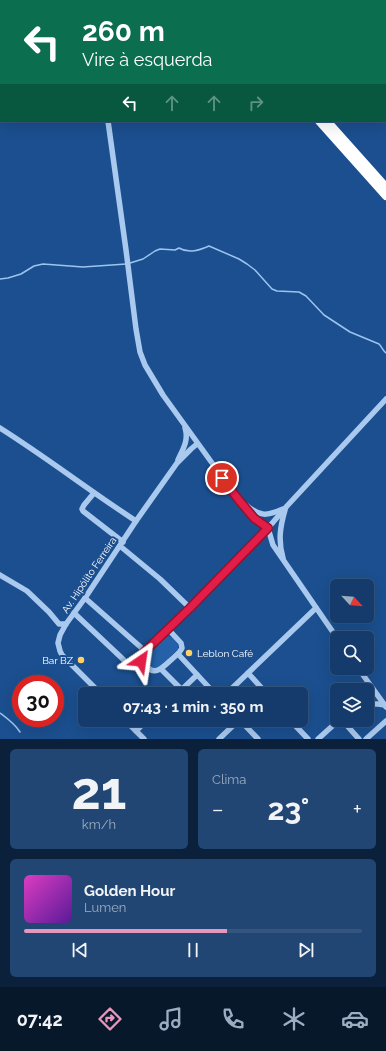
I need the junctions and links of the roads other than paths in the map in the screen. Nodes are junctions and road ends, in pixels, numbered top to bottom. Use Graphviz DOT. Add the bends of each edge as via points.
graph roads {
  1 [pos="108,122"];
  2 [pos="320,122"];
  3 [pos="328,122"];
  4 [pos="386,186"];
  5 [pos="386,196"];
  6 [pos="386,399"];
  7 [pos="184,424"];
  8 [pos="0,428"];
  9 [pos="198,444"];
  10 [pos="177,463"];
  11 [pos="94,493"];
  12 [pos="238,499"];
  13 [pos="286,508"];
  14 [pos="136,521"];
  15 [pos="268,528"];
  16 [pos="121,544"];
  17 [pos="286,565"];
  18 [pos="0,575"];
  19 [pos="85,598"];
  20 [pos="190,608"];
  21 [pos="316,608"];
  22 [pos="74,613"];
  23 [pos="66,624"];
  24 [pos="168,629"];
  25 [pos="332,631"];
  26 [pos="145,651"];
  27 [pos="178,654"];
  28 [pos="141,656"];
  29 [pos="161,669"];
  30 [pos="248,673"];
  31 [pos="197,675"];
  32 [pos="363,675"];
  33 [pos="94,687"];
  34 [pos="179,687"];
  35 [pos="185,687"];
  36 [pos="208,687"];
  37 [pos="233,687"];
  38 [pos="261,687"];
  39 [pos="374,704"];
  40 [pos="385,706"];
  41 [pos="386,721"];
  42 [pos="132,727"];
  43 [pos="140,727"];
  44 [pos="232,727"];
  45 [pos="247,727"];
  46 [pos="297,727"];
  47 [pos="332,727"];
  48 [pos="347,727"];
  49 [pos="136,731"];
  50 [pos="144,739"];
  51 [pos="219,739"];
  52 [pos="258,739"];
  53 [pos="308,739"];
  54 [pos="318,739"];
  55 [pos="360,739"];
  56 [pos="366,739"];
  1 -- 7 [label="street" via="138,341 145,365"];
  2 -- 5 [label="highway"];
  3 -- 4 [label="highway"];
  6 -- 13 [label="street"];
  7 -- 9 [label="street"];
  7 -- 10 [label="street" via="186,442"];
  8 -- 11 [label="street"];
  9 -- 10 [label="street"];
  9 -- 12 [label="street"];
  10 -- 14 [label="street, Av. Hipólito Ferreira"];
  11 -- 14 [label="street"];
  11 -- 16 [label="street" via="82,509"];
  12 -- 13 [label="street" via="265,515"];
  12 -- 15 [label="street" via="254,518"];
  13 -- 15 [label="street"];
  13 -- 17 [label="street" via="279,536"];
  14 -- 16 [label="street, Av. Hipólito Ferreira"];
  15 -- 17 [label="street" via="273,545"];
  15 -- 20 [label="street"];
  16 -- 19 [label="street, Av. Hipólito Ferreira"];
  16 -- 20 [label="street"];
  17 -- 21 [label="street"];
  18 -- 23 [label="street" via="27,591 59,624"];
  19 -- 22 [label="street, Av. Hipólito Ferreira"];
  19 -- 26 [label="street"];
  20 -- 24 [label="street"];
  21 -- 25 [label="street"];
  21 -- 30 [label="street"];
  22 -- 23 [label="street, Av. Hipólito Ferreira"];
  22 -- 28 [label="street" via="126,662 131,663"];
  23 -- 33 [label="street, Av. Hipólito Ferreira" via="58,643 60,651"];
  24 -- 26 [label="street"];
  24 -- 27 [label="street" via="182,643"];
  26 -- 28 [label="street"];
  27 -- 29 [label="street"];
  27 -- 31 [label="street"];
  28 -- 29 [label="street" via="141,661 149,670"];
  29 -- 34 [label="street"];
  30 -- 37 [label="street"];
  30 -- 38 [label="street"];
  31 -- 35 [label="street"];
  31 -- 36 [label="street"];
  32 -- 40 [label="street"];
  39 -- 40 [label="street"];
  41 -- 56 [label="street"];
  42 -- 49 [label="street"];
  43 -- 49 [label="street"];
  44 -- 51 [label="street"];
  45 -- 52 [label="street"];
  46 -- 53 [label="street"];
  47 -- 54 [label="street"];
  48 -- 55 [label="street"];
  49 -- 50 [label="street"];
}
